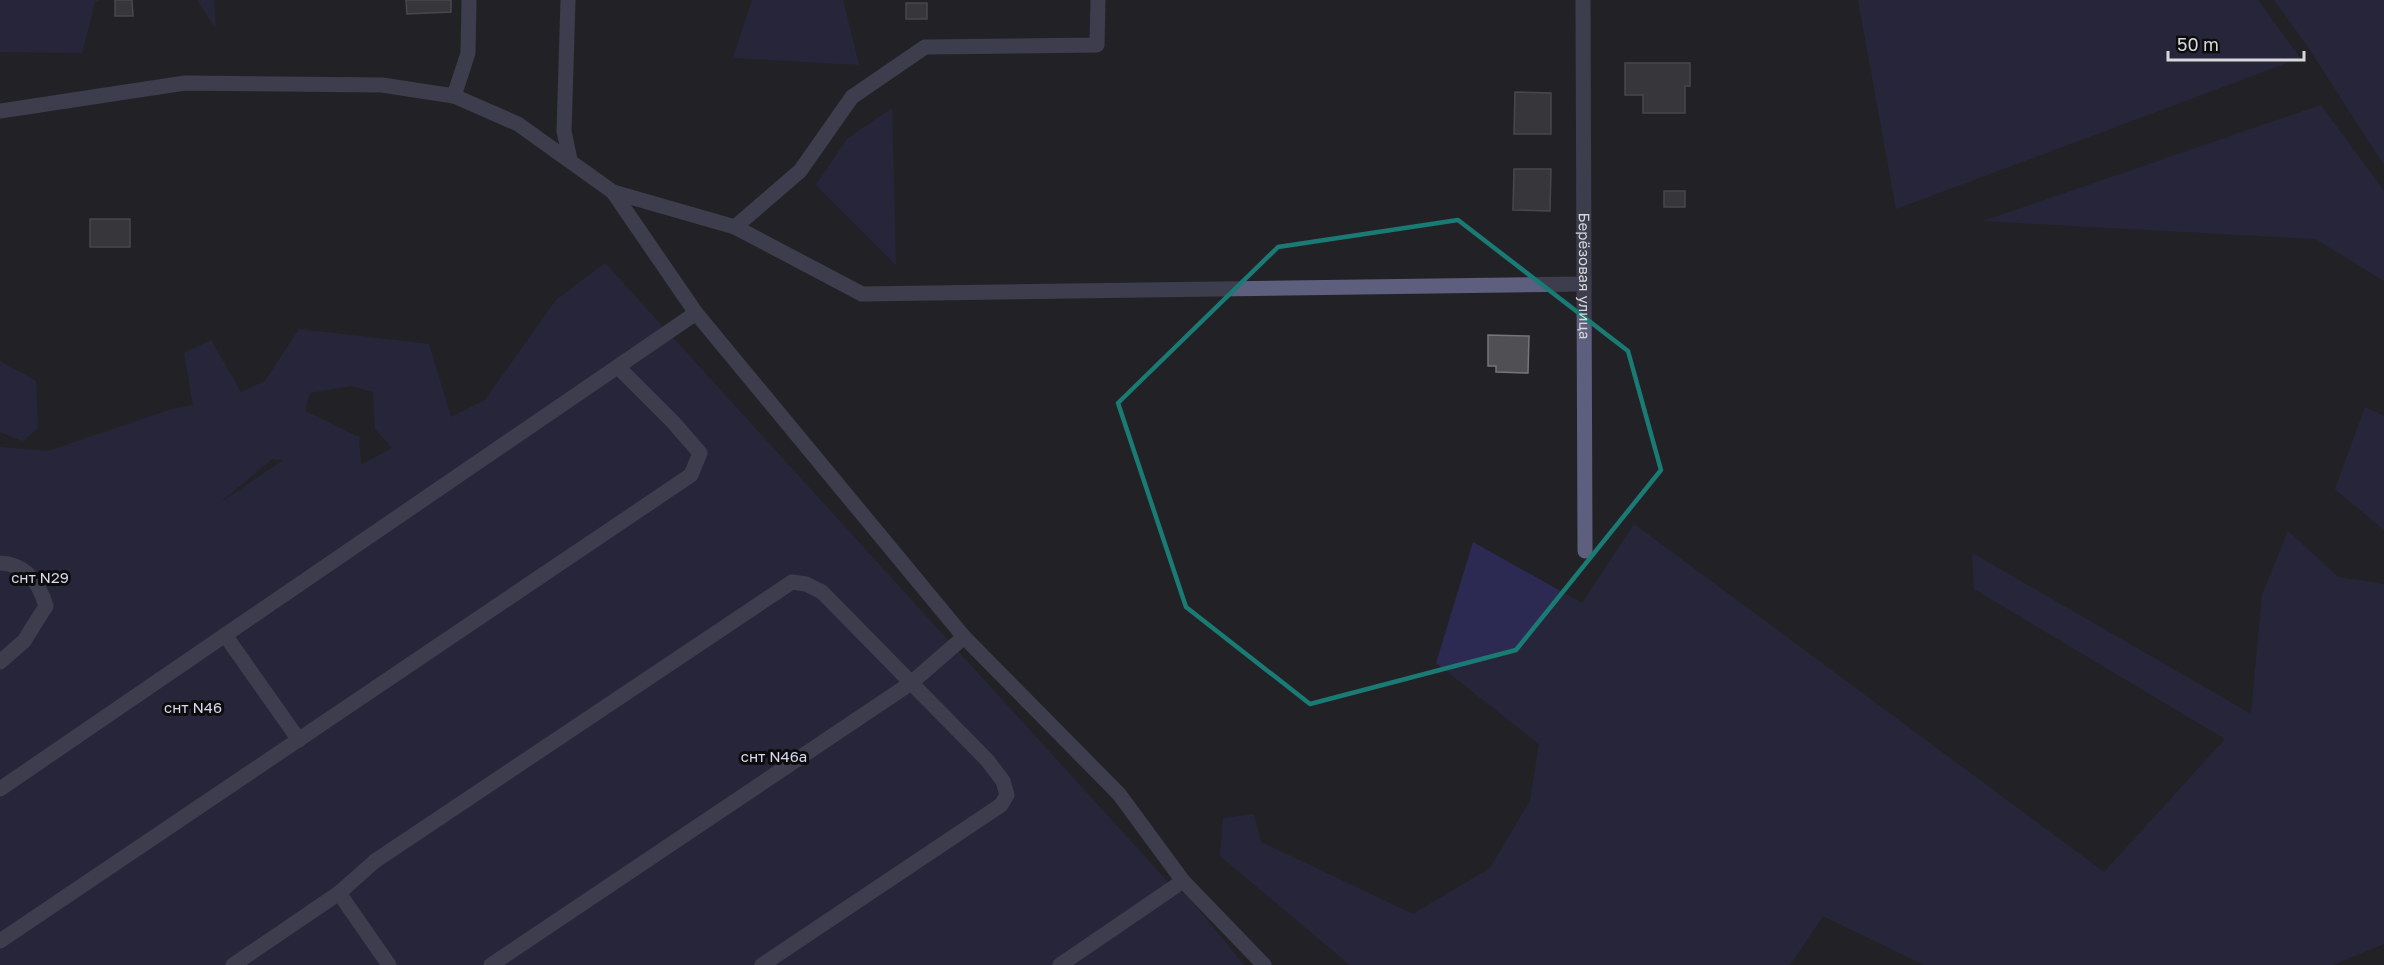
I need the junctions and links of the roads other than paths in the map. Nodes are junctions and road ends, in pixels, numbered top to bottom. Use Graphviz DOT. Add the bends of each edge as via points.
graph roads {
  1 [pos="469,0"];
  2 [pos="568,0"];
  3 [pos="1098,0"];
  4 [pos="1582,0"];
  5 [pos="454,96"];
  6 [pos="0,111"];
  7 [pos="570,160"];
  8 [pos="613,192"];
  9 [pos="735,227"];
  10 [pos="1584,284"];
  11 [pos="696,313"];
  12 [pos="618,367"];
  13 [pos="1585,551"];
  14 [pos="0,563"];
  15 [pos="225,635"];
  16 [pos="964,636"];
  17 [pos="0,662"];
  18 [pos="911,683"];
  19 [pos="299,740"];
  20 [pos="0,789"];
  21 [pos="1183,880"];
  22 [pos="339,893"];
  23 [pos="0,941"];
  24 [pos="233,965"];
  25 [pos="389,965"];
  26 [pos="491,965"];
  27 [pos="762,965"];
  28 [pos="1060,965"];
  29 [pos="1264,965"];
  1 -- 5 [label="street" via="468,53"];
  2 -- 7 [label="street" via="564,131"];
  3 -- 9 [label="street" via="1097,45 925,47 852,97 800,171"];
  4 -- 10 [label="street, Берёзовая улица"];
  5 -- 6 [label="street" via="382,86 185,83"];
  5 -- 7 [label="street" via="518,124"];
  7 -- 8 [label="street"];
  8 -- 9 [label="street"];
  8 -- 11 [label="street"];
  9 -- 10 [label="street" via="862,294"];
  10 -- 13 [label="street, Берёзовая улица"];
  11 -- 12 [label="street"];
  11 -- 16 [label="street"];
  12 -- 15 [label="street"];
  12 -- 19 [label="street" via="700,453 692,476"];
  14 -- 17 [label="street" via="25,570 40,584 46,606 24,641"];
  15 -- 19 [label="street"];
  15 -- 20 [label="street"];
  16 -- 18 [label="street"];
  16 -- 21 [label="street" via="1119,794"];
  18 -- 22 [label="street" via="822,592 792,582 375,861"];
  18 -- 26 [label="street"];
  18 -- 27 [label="street" via="987,760 1003,781 1007,795 1001,805"];
  19 -- 23 [label="street"];
  21 -- 28 [label="street"];
  21 -- 29 [label="street"];
  22 -- 24 [label="street"];
  22 -- 25 [label="street"];
}
